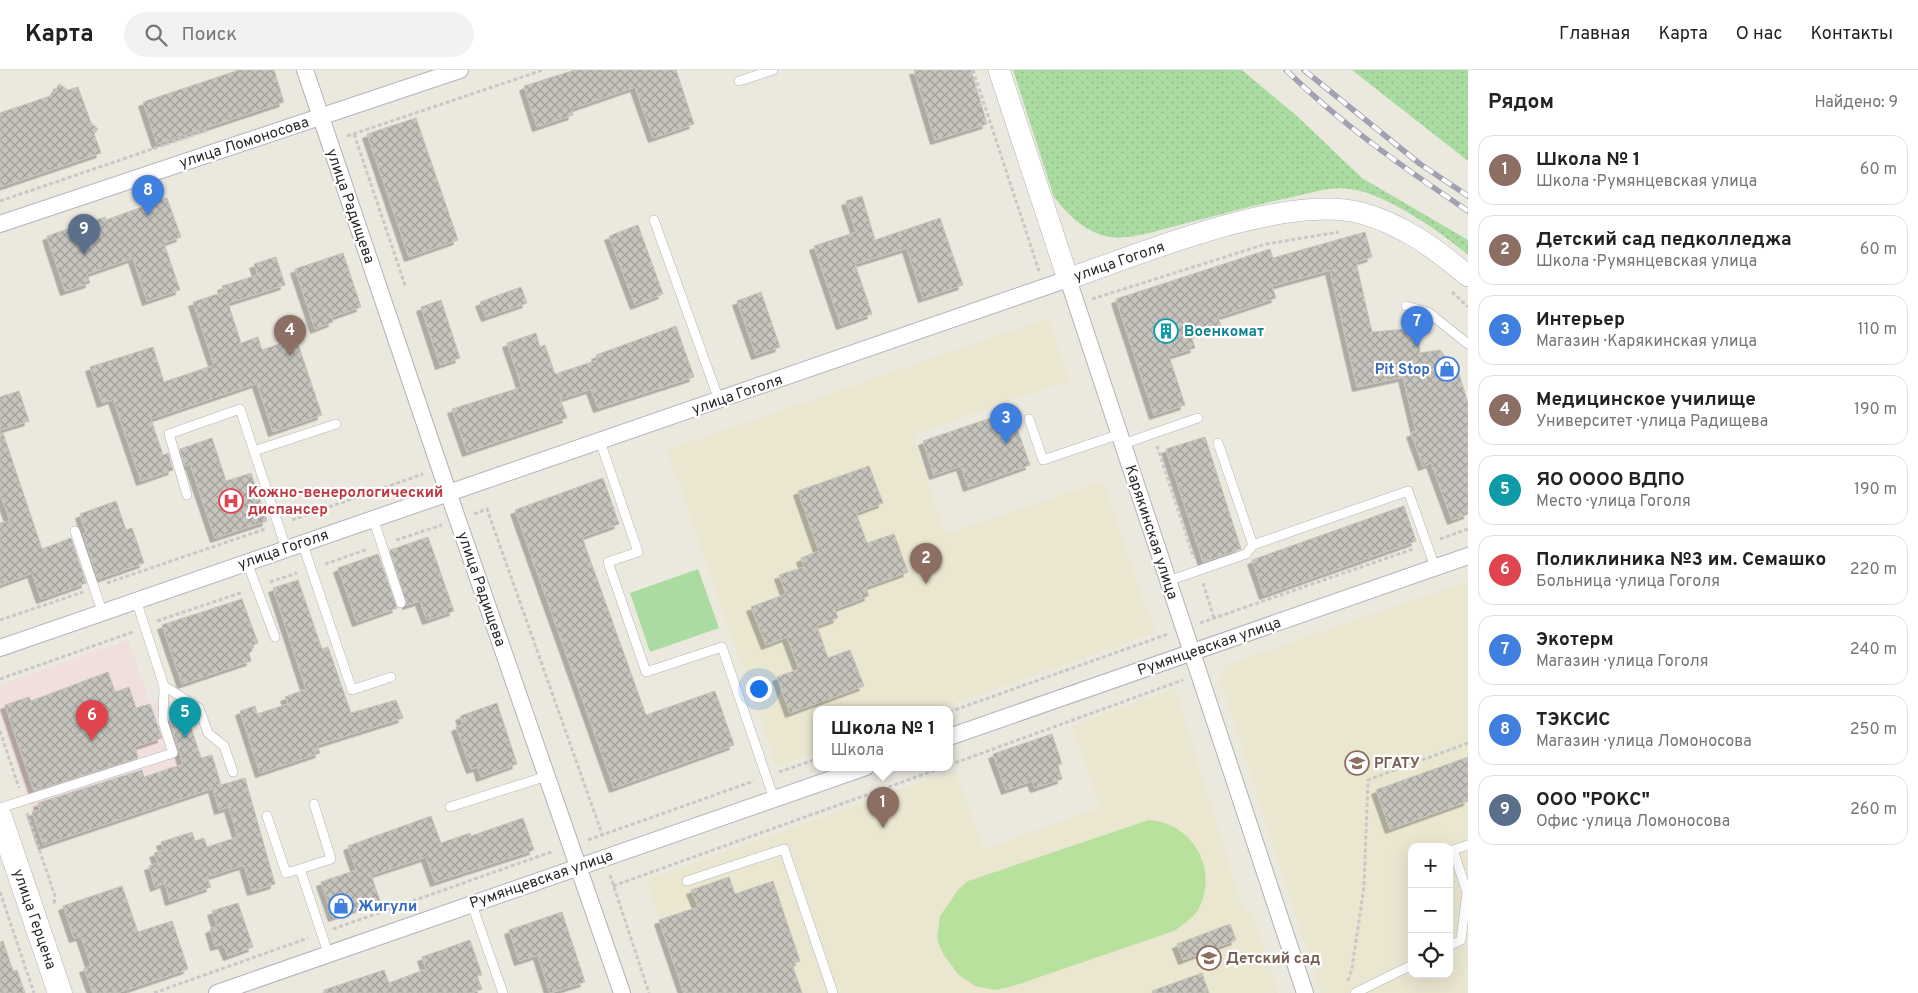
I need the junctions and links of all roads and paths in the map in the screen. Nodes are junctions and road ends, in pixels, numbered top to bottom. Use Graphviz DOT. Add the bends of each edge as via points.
graph roads {
  1 [pos="305,70"];
  2 [pos="460,70"];
  3 [pos="543,70"];
  4 [pos="773,70"];
  5 [pos="973,70"];
  6 [pos="999,70"];
  7 [pos="739,81"];
  8 [pos="320,116"];
  9 [pos="208,130"];
  10 [pos="354,134"];
  11 [pos="329,142"];
  12 [pos="0,201"];
  13 [pos="654,220"];
  14 [pos="0,224"];
  15 [pos="1341,232"];
  16 [pos="1468,276"];
  17 [pos="1068,279"];
  18 [pos="1446,287"];
  19 [pos="406,288"];
  20 [pos="1044,289"];
  21 [pos="1076,304"];
  22 [pos="1406,306"];
  23 [pos="1468,307"];
  24 [pos="1468,344"];
  25 [pos="719,400"];
  26 [pos="1198,418"];
  27 [pos="1029,419"];
  28 [pos="336,424"];
  29 [pos="1153,433"];
  30 [pos="1121,439"];
  31 [pos="600,441"];
  32 [pos="1218,443"];
  33 [pos="254,451"];
  34 [pos="440,468"];
  35 [pos="448,492"];
  36 [pos="187,495"];
  37 [pos="373,518"];
  38 [pos="458,519"];
  39 [pos="279,524"];
  40 [pos="1468,529"];
  41 [pos="75,531"];
  42 [pos="302,542"];
  43 [pos="1427,544"];
  44 [pos="382,545"];
  45 [pos="1253,545"];
  46 [pos="286,548"];
  47 [pos="1468,556"];
  48 [pos="247,562"];
  49 [pos="1435,567"];
  50 [pos="311,569"];
  51 [pos="1198,571"];
  52 [pos="1168,582"];
  53 [pos="256,587"];
  54 [pos="94,588"];
  55 [pos="136,600"];
  56 [pos="401,603"];
  57 [pos="102,611"];
  58 [pos="1214,618"];
  59 [pos="0,620"];
  60 [pos="145,628"];
  61 [pos="1184,629"];
  62 [pos="275,638"];
  63 [pos="0,648"];
  64 [pos="1192,652"];
  65 [pos="1199,674"];
  66 [pos="391,677"];
  67 [pos="0,679"];
  68 [pos="164,686"];
  69 [pos="953,711"];
  70 [pos="0,731"];
  71 [pos="953,736"];
  72 [pos="1468,743"];
  73 [pos="813,760"];
  74 [pos="953,764"];
  75 [pos="854,771"];
  76 [pos="933,771"];
  77 [pos="233,772"];
  78 [pos="548,776"];
  79 [pos="766,777"];
  80 [pos="774,799"];
  81 [pos="23,801"];
  82 [pos="314,804"];
  83 [pos="450,807"];
  84 [pos="0,808"];
  85 [pos="267,816"];
  86 [pos="0,817"];
  87 [pos="602,834"];
  88 [pos="597,836"];
  89 [pos="572,845"];
  90 [pos="1468,845"];
  91 [pos="604,857"];
  92 [pos="579,866"];
  93 [pos="300,869"];
  94 [pos="687,881"];
  95 [pos="613,886"];
  96 [pos="0,892"];
  97 [pos="472,902"];
  98 [pos="54,908"];
  99 [pos="321,933"];
  100 [pos="1453,944"];
  101 [pos="328,954"];
  102 [pos="1408,967"];
  103 [pos="1345,988"];
  104 [pos="34,993"];
  105 [pos="60,993"];
  106 [pos="154,993"];
  107 [pos="216,993"];
  108 [pos="503,993"];
  109 [pos="622,993"];
  110 [pos="649,993"];
  111 [pos="833,993"];
  112 [pos="1306,993"];
  113 [pos="1355,993"];
  1 -- 8 [label="street, улица Радищева"];
  2 -- 8 [label="street, улица Ломоносова"];
  3 -- 10 [label="path"];
  4 -- 7 [label="lane"];
  5 -- 20 [label="path"];
  6 -- 17 [label="street, Карякинская улица"];
  8 -- 11 [label="street, улица Радищева"];
  8 -- 14 [label="street, улица Ломоносова"];
  9 -- 12 [label="path"];
  10 -- 11 [label="path"];
  10 -- 19 [label="path"];
  11 -- 34 [label="street, улица Радищева"];
  13 -- 25 [label="lane"];
  15 -- 21 [label="path" via="1266,244"];
  16 -- 17 [label="street, улица Гоголя" via="1404,230 1359,212 1320,209 1219,228"];
  17 -- 20 [label="street, улица Гоголя"];
  17 -- 21 [label="street, Карякинская улица"];
  18 -- 23 [label="path"];
  20 -- 25 [label="street, улица Гоголя"];
  21 -- 30 [label="street, Карякинская улица"];
  22 -- 24 [label="lane" via="1428,312"];
  25 -- 31 [label="street, улица Гоголя"];
  26 -- 29 [label="lane"];
  27 -- 30 [label="lane" via="1043,460"];
  28 -- 33 [label="lane"];
  29 -- 30 [label="lane"];
  29 -- 51 [label="path"];
  30 -- 52 [label="street, Карякинская улица"];
  31 -- 35 [label="street, улица Гоголя"];
  31 -- 79 [label="lane" via="638,552 608,562 646,672 722,647"];
  32 -- 45 [label="lane"];
  33 -- 36 [label="lane" via="240,409 169,434"];
  33 -- 39 [label="lane"];
  34 -- 35 [label="street, улица Радищева"];
  34 -- 39 [label="path"];
  35 -- 37 [label="street, улица Гоголя"];
  35 -- 38 [label="street, улица Радищева"];
  37 -- 42 [label="street, улица Гоголя"];
  37 -- 44 [label="lane"];
  38 -- 44 [label="path"];
  38 -- 78 [label="street, улица Радищева"];
  38 -- 87 [label="path" via="487,509"];
  39 -- 46 [label="lane"];
  39 -- 54 [label="path"];
  40 -- 43 [label="path"];
  41 -- 54 [label="lane"];
  42 -- 46 [label="street, улица Гоголя"];
  42 -- 50 [label="lane"];
  43 -- 45 [label="lane" via="1408,491"];
  43 -- 49 [label="lane"];
  43 -- 58 [label="path"];
  44 -- 50 [label="path"];
  44 -- 56 [label="lane"];
  45 -- 51 [label="lane" via="1246,554"];
  46 -- 48 [label="street, улица Гоголя"];
  47 -- 49 [label="street, Румянцевская улица"];
  48 -- 53 [label="lane"];
  48 -- 55 [label="street, улица Гоголя"];
  49 -- 64 [label="street, Румянцевская улица"];
  50 -- 53 [label="path"];
  50 -- 66 [label="lane" via="352,690"];
  51 -- 52 [label="lane"];
  51 -- 58 [label="path"];
  52 -- 61 [label="street, Карякинская улица"];
  53 -- 60 [label="path" via="159,620"];
  53 -- 62 [label="lane"];
  54 -- 57 [label="lane"];
  54 -- 59 [label="path"];
  55 -- 57 [label="street, улица Гоголя"];
  55 -- 60 [label="lane"];
  57 -- 63 [label="street, улица Гоголя"];
  58 -- 61 [label="path"];
  60 -- 67 [label="path"];
  60 -- 68 [label="lane"];
  61 -- 64 [label="street, Карякинская улица"];
  61 -- 69 [label="path"];
  64 -- 65 [label="street, Карякинская улица"];
  64 -- 71 [label="street, Румянцевская улица"];
  65 -- 74 [label="path"];
  65 -- 112 [label="street, Карякинская улица"];
  68 -- 77 [label="lane" via="199,708 208,733 224,746"];
  68 -- 81 [label="lane" via="163,722 173,753"];
  70 -- 81 [label="path"];
  72 -- 103 [label="path" via="1368,780 1364,887 1352,968"];
  73 -- 79 [label="path"];
  75 -- 80 [label="street, Румянцевская улица"];
  76 -- 95 [label="path"];
  78 -- 83 [label="lane"];
  78 -- 89 [label="street, улица Радищева"];
  79 -- 80 [label="lane"];
  79 -- 87 [label="path"];
  80 -- 91 [label="street, Румянцевская улица"];
  81 -- 84 [label="lane"];
  81 -- 98 [label="path" via="55,896"];
  82 -- 93 [label="lane" via="330,859"];
  85 -- 93 [label="lane" via="286,873"];
  86 -- 105 [label="main road, улица Герцена"];
  87 -- 88 [label="path"];
  88 -- 89 [label="path"];
  88 -- 91 [label="path"];
  89 -- 92 [label="street, улица Радищева"];
  89 -- 99 [label="path"];
  90 -- 100 [label="lane" via="1453,850 1467,892 1461,940"];
  91 -- 92 [label="street, Румянцевская улица"];
  91 -- 95 [label="path"];
  92 -- 97 [label="street, Румянцевская улица"];
  92 -- 109 [label="street, улица Радищева"];
  93 -- 99 [label="lane"];
  94 -- 111 [label="lane" via="784,849"];
  95 -- 110 [label="path"];
  96 -- 104 [label="path"];
  97 -- 101 [label="street, Румянцевская улица"];
  97 -- 108 [label="lane"];
  99 -- 101 [label="lane"];
  99 -- 106 [label="path"];
  101 -- 107 [label="street, Румянцевская улица"];
  102 -- 113 [label="lane"];
}
